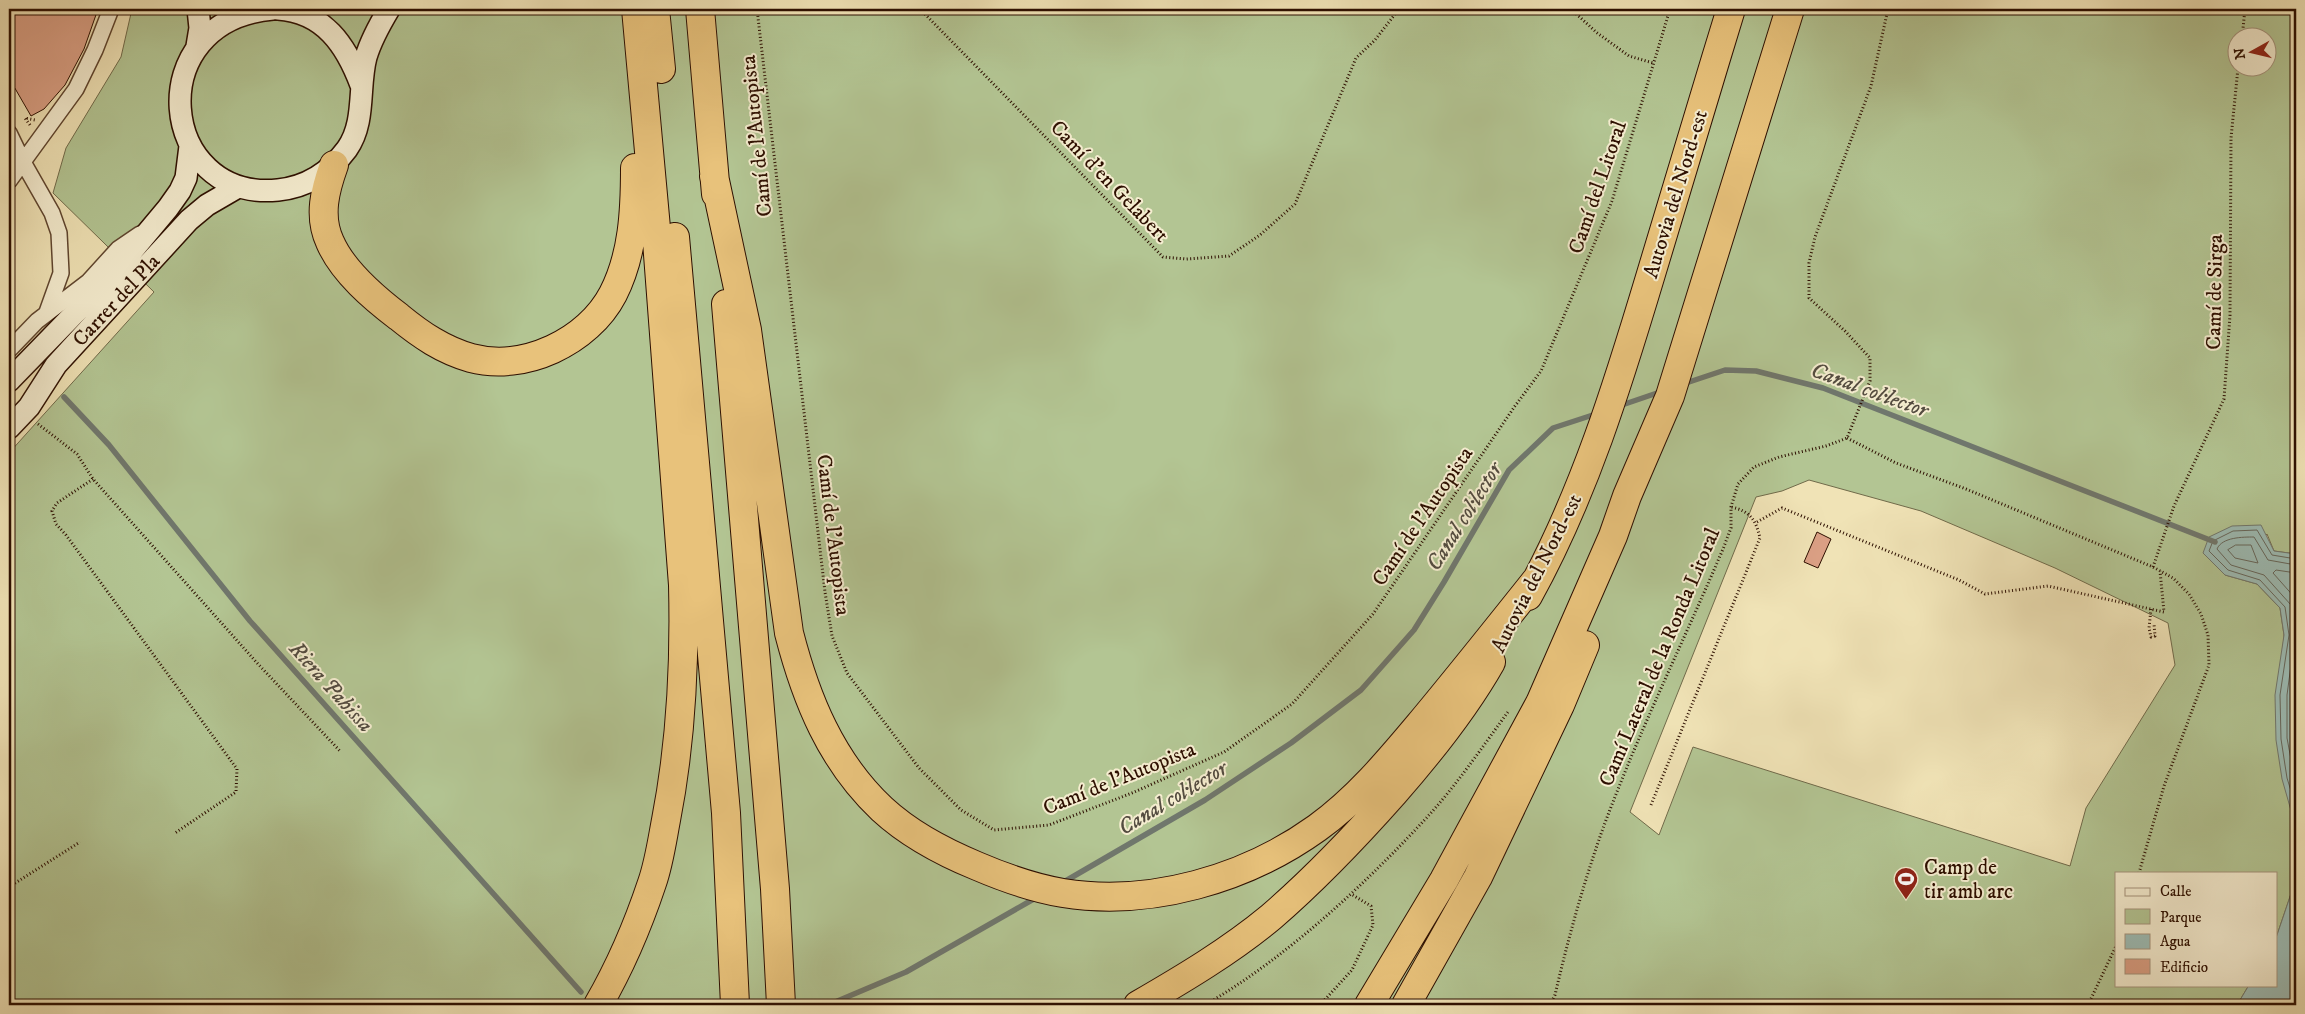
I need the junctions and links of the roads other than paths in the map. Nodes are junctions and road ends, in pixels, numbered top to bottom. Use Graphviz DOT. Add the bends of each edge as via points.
graph roads {
  1 [pos="111,9"];
  2 [pos="198,9"];
  3 [pos="259,9"];
  4 [pos="280,9"];
  5 [pos="388,9"];
  6 [pos="624,9"];
  7 [pos="636,9"];
  8 [pos="656,9"];
  9 [pos="700,9"];
  10 [pos="1731,9"];
  11 [pos="1790,9"];
  12 [pos="197,46"];
  13 [pos="361,85"];
  14 [pos="9,133"];
  15 [pos="190,146"];
  16 [pos="23,162"];
  17 [pos="334,165"];
  18 [pos="714,176"];
  19 [pos="9,181"];
  20 [pos="238,187"];
  21 [pos="152,226"];
  22 [pos="47,312"];
  23 [pos="9,350"];
  24 [pos="9,381"];
  25 [pos="9,428"];
  26 [pos="1634,504"];
  27 [pos="1537,579"];
  28 [pos="735,993"];
  29 [pos="602,999"];
  30 [pos="781,1005"];
  31 [pos="1138,1005"];
  32 [pos="1369,1005"];
  33 [pos="1406,1005"];
  1 -- 16 [label="street" via="76,89"];
  2 -- 12 [label="main road" via="200,28"];
  3 -- 12 [label="main road" via="222,23"];
  4 -- 13 [label="main road" via="311,18 328,29 352,59"];
  5 -- 13 [label="main road" via="366,56"];
  6 -- 17 [label="highway" via="635,177 633,222 627,256 612,296 590,323 553,350 508,360 472,358 422,336 388,309 340,260 329,241 323,205"];
  7 -- 29 [label="highway" via="682,565 684,643 677,753 662,842 652,882"];
  8 -- 28 [label="highway" via="725,803"];
  9 -- 18 [label="highway"];
  10 -- 27 [label="highway, Autovia del Nord-est" via="1590,463"];
  11 -- 26 [label="highway"];
  12 -- 15 [label="main road" via="186,68 180,91 181,115"];
  13 -- 17 [label="main road" via="358,125"];
  14 -- 16 [label="street"];
  15 -- 20 [label="main road" via="214,173"];
  15 -- 21 [label="main road, Carrer del Pla" via="186,178 180,192"];
  16 -- 19 [label="street"];
  16 -- 22 [label="street" via="52,213 59,233 61,272"];
  17 -- 20 [label="main road" via="305,184 288,189 271,191"];
  18 -- 27 [label="highway" via="747,330 789,633 800,677 833,746 862,787 901,825 946,852 1006,878 1064,893 1106,896 1149,894 1197,884 1258,861 1315,830 1342,809 1387,763"];
  18 -- 30 [label="highway" via="760,704"];
  20 -- 25 [label="main road, Carrer del Pla" via="207,205 190,220 56,365"];
  21 -- 22 [label="street, Carrer del Pla" via="118,249 88,282"];
  21 -- 24 [label="main road, Carrer del Pla" via="112,275"];
  22 -- 23 [label="street, Carrer del Pla"];
  26 -- 32 [label="highway" via="1614,536 1540,702 1444,880"];
  26 -- 33 [label="highway" via="1548,731 1478,877"];
  27 -- 31 [label="highway, Autovia del Nord-est" via="1488,667 1427,756 1359,832 1315,878 1269,918 1191,974"];
}
